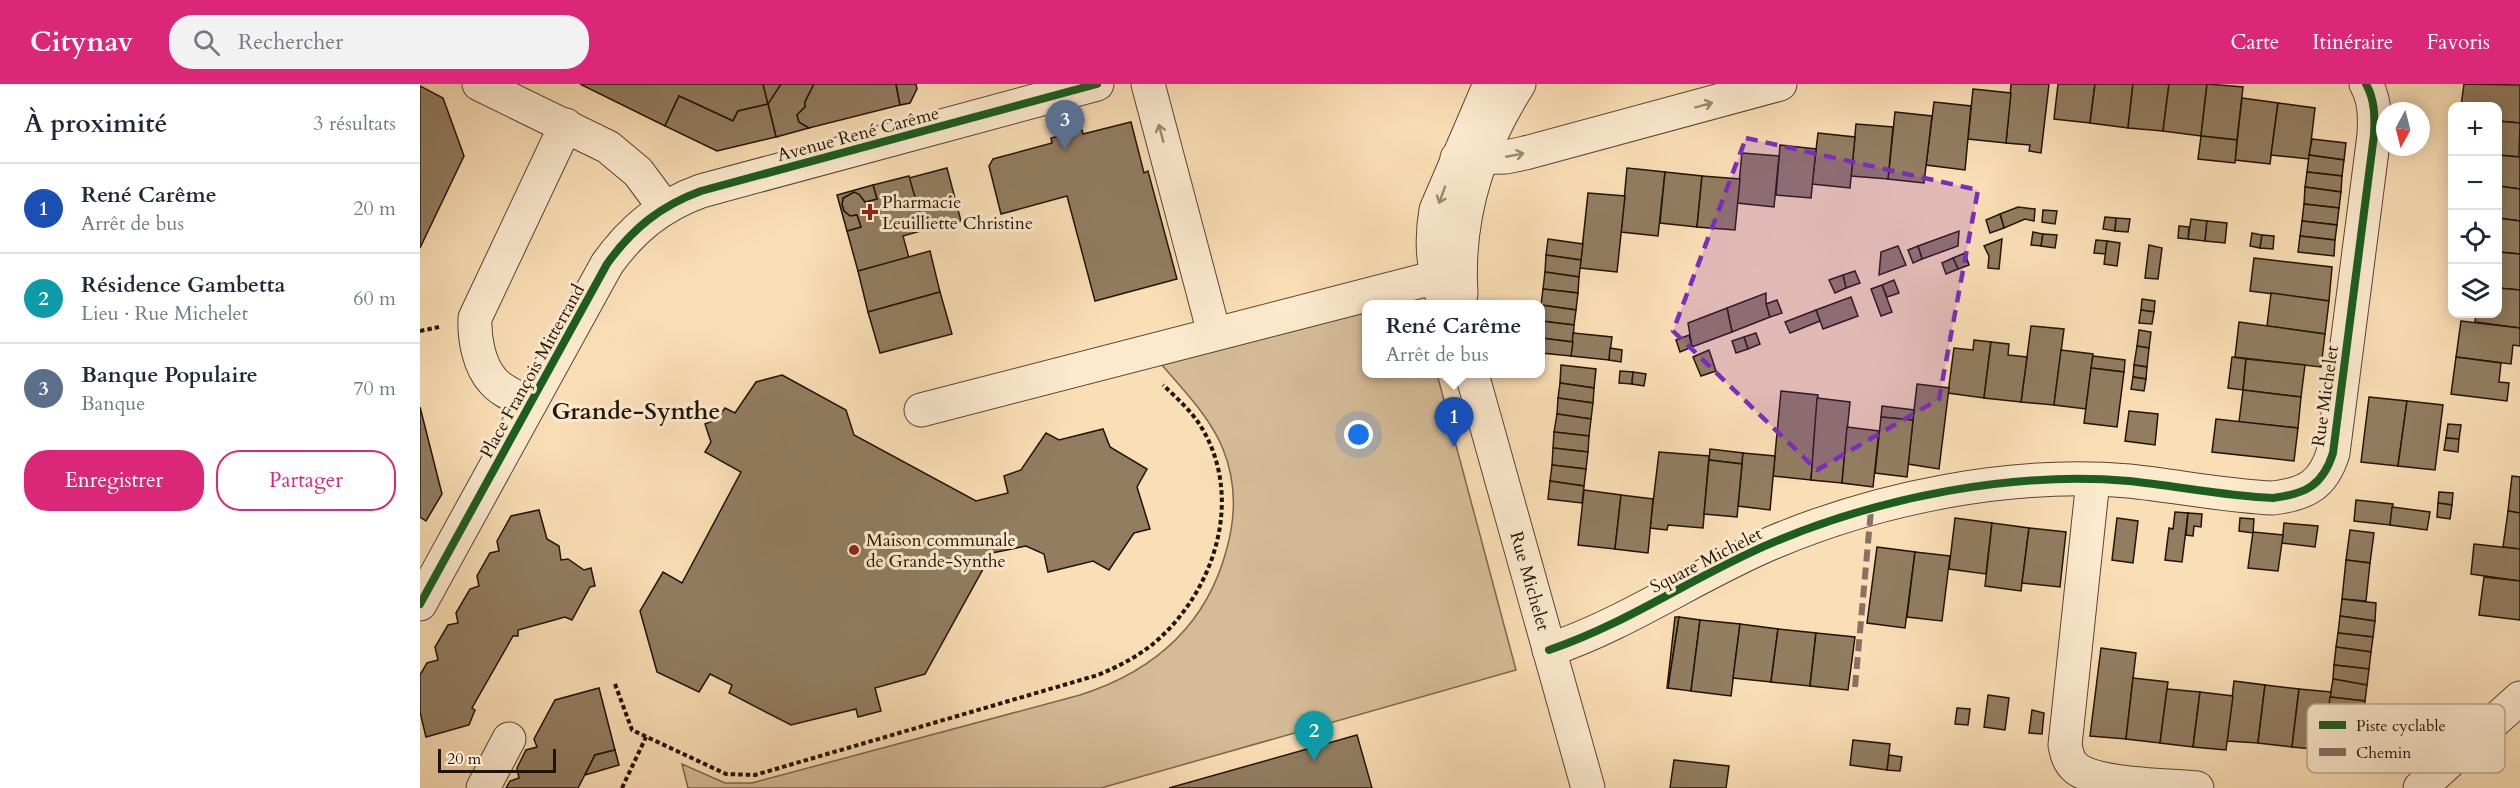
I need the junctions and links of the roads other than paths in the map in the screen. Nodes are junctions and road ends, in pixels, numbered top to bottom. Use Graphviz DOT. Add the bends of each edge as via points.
graph roads {
  1 [pos="479,84"];
  2 [pos="1097,84"];
  3 [pos="1148,84"];
  4 [pos="1491,84"];
  5 [pos="1519,84"];
  6 [pos="1780,84"];
  7 [pos="2366,84"];
  8 [pos="566,125"];
  9 [pos="1469,159"];
  10 [pos="664,207"];
  11 [pos="1447,284"];
  12 [pos="1371,300"];
  13 [pos="1458,300"];
  14 [pos="1362,302"];
  15 [pos="1214,333"];
  16 [pos="1473,378"];
  17 [pos="530,404"];
  18 [pos="921,410"];
  19 [pos="2093,480"];
  20 [pos="420,604"];
  21 [pos="1550,650"];
  22 [pos="2520,698"];
  23 [pos="2505,712"];
  24 [pos="509,739"];
  25 [pos="2437,773"];
  26 [pos="483,788"];
  27 [pos="1588,788"];
  28 [pos="2197,788"];
  29 [pos="2420,788"];
  1 -- 8 [label="street"];
  2 -- 10 [label="street, Avenue René Carême" via="701,191"];
  15 -- 3 [label="street, one-way"];
  4 -- 9 [label="street"];
  5 -- 9 [label="street"];
  9 -- 6 [label="street, one-way" via="1525,153"];
  7 -- 19 [label="street, Rue Michelet" via="2375,114 2374,135 2334,453 2326,473 2300,492 2273,498"];
  8 -- 10 [label="street" via="622,158 638,172"];
  8 -- 17 [label="street, Place François Mitterrand" via="475,318 476,342 492,381"];
  9 -- 11 [label="street" via="1444,188 1433,226 1433,263"];
  10 -- 17 [label="street, Place François Mitterrand" via="635,229 607,264"];
  11 -- 12 [label="street"];
  11 -- 13 [label="street"];
  14 -- 15 [label="street"];
  15 -- 18 [label="street"];
  16 -- 21 [label="street, Rue Michelet"];
  17 -- 20 [label="street, Place François Mitterrand"];
  19 -- 21 [label="street, Square Michelet" via="2010,481 1965,488 1819,525 1755,551 1595,634"];
  19 -- 28 [label="street" via="2065,745 2068,758 2075,768 2099,778"];
  21 -- 27 [label="street, Rue Michelet"];
  22 -- 23 [label="street"];
  24 -- 26 [label="street"];
  25 -- 29 [label="street"];
}
